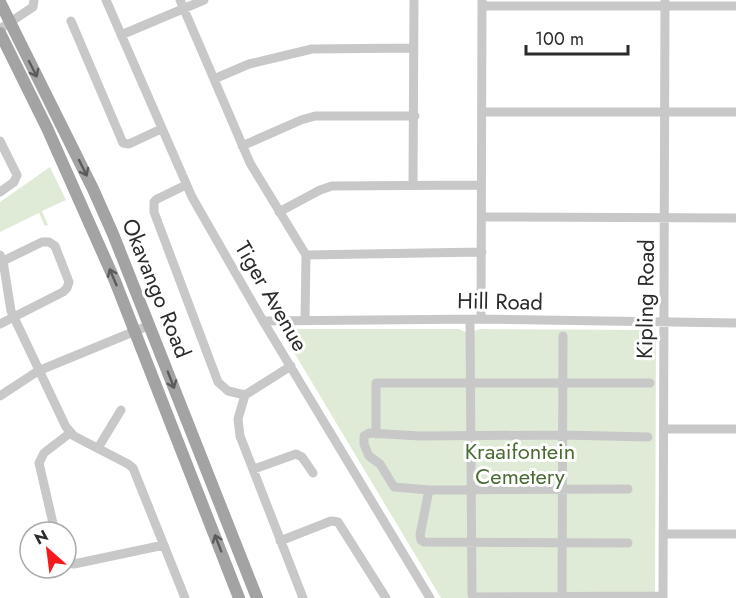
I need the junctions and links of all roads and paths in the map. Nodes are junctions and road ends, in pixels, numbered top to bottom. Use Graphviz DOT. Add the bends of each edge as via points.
graph roads {
  1 [pos="34,0"];
  2 [pos="106,0"];
  3 [pos="204,0"];
  4 [pos="414,0"];
  5 [pos="0,2"];
  6 [pos="482,3"];
  7 [pos="665,3"];
  8 [pos="685,3"];
  9 [pos="714,3"];
  10 [pos="182,4"];
  11 [pos="729,4"];
  12 [pos="71,21"];
  13 [pos="3,28"];
  14 [pos="121,35"];
  15 [pos="414,48"];
  16 [pos="214,79"];
  17 [pos="482,112"];
  18 [pos="665,112"];
  19 [pos="736,112"];
  20 [pos="415,116"];
  21 [pos="161,129"];
  22 [pos="1,143"];
  23 [pos="242,146"];
  24 [pos="186,185"];
  25 [pos="413,185"];
  26 [pos="481,185"];
  27 [pos="0,192"];
  28 [pos="279,212"];
  29 [pos="482,217"];
  30 [pos="665,218"];
  31 [pos="736,218"];
  32 [pos="482,252"];
  33 [pos="306,255"];
  34 [pos="2,258"];
  35 [pos="13,317"];
  36 [pos="481,319"];
  37 [pos="305,320"];
  38 [pos="470,320"];
  39 [pos="263,321"];
  40 [pos="664,323"];
  41 [pos="736,323"];
  42 [pos="0,324"];
  43 [pos="150,325"];
  44 [pos="134,331"];
  45 [pos="563,336"];
  46 [pos="291,366"];
  47 [pos="38,371"];
  48 [pos="470,382"];
  49 [pos="650,383"];
  50 [pos="564,384"];
  51 [pos="245,395"];
  52 [pos="0,396"];
  53 [pos="121,410"];
  54 [pos="664,429"];
  55 [pos="736,429"];
  56 [pos="70,433"];
  57 [pos="376,434"];
  58 [pos="471,435"];
  59 [pos="563,435"];
  60 [pos="648,436"];
  61 [pos="98,448"];
  62 [pos="254,469"];
  63 [pos="313,474"];
  64 [pos="471,489"];
  65 [pos="628,489"];
  66 [pos="429,490"];
  67 [pos="563,490"];
  68 [pos="52,520"];
  69 [pos="663,534"];
  70 [pos="736,534"];
  71 [pos="280,541"];
  72 [pos="471,543"];
  73 [pos="628,543"];
  74 [pos="563,544"];
  75 [pos="164,545"];
  76 [pos="78,563"];
  77 [pos="562,596"];
  78 [pos="663,597"];
  79 [pos="185,598"];
  80 [pos="239,598"];
  81 [pos="256,598"];
  82 [pos="303,598"];
  83 [pos="386,598"];
  84 [pos="430,598"];
  1 -- 13 [label="street" via="33,7"];
  2 -- 14 [label="street, Tiger Avenue"];
  3 -- 10 [label="street"];
  4 -- 15 [label="street"];
  5 -- 13 [label="main road, Okavango Road"];
  6 -- 7 [label="street"];
  6 -- 17 [label="street"];
  7 -- 8 [label="street"];
  7 -- 18 [label="street, Kipling Road"];
  8 -- 9 [label="street"];
  9 -- 11 [label="street"];
  10 -- 14 [label="street"];
  10 -- 16 [label="street"];
  12 -- 21 [label="street" via="123,143 129,144"];
  13 -- 43 [label="main road, Okavango Road, one-way" via="93,189"];
  44 -- 13 [label="main road, Okavango Road, one-way"];
  14 -- 21 [label="street, Tiger Avenue"];
  15 -- 16 [label="street" via="312,49 249,64"];
  15 -- 20 [label="street"];
  16 -- 23 [label="street"];
  17 -- 18 [label="street"];
  17 -- 26 [label="street"];
  18 -- 19 [label="street"];
  18 -- 30 [label="street, Kipling Road"];
  20 -- 23 [label="street" via="315,116"];
  20 -- 25 [label="street"];
  21 -- 24 [label="street, Tiger Avenue"];
  22 -- 27 [label="street" via="17,178"];
  23 -- 28 [label="street"];
  24 -- 39 [label="street, Tiger Avenue"];
  24 -- 51 [label="street" via="157,199 154,212 218,382 228,391"];
  25 -- 26 [label="street"];
  25 -- 28 [label="street" via="332,186"];
  26 -- 29 [label="street"];
  28 -- 33 [label="street"];
  29 -- 30 [label="street"];
  29 -- 32 [label="street"];
  30 -- 31 [label="street"];
  30 -- 40 [label="street, Kipling Road"];
  32 -- 33 [label="street"];
  32 -- 36 [label="street"];
  33 -- 37 [label="street"];
  34 -- 35 [label="street"];
  34 -- 35 [label="street" via="49,242 55,246 69,279 65,290"];
  35 -- 42 [label="street"];
  35 -- 47 [label="street"];
  36 -- 38 [label="street, Hill Road"];
  36 -- 40 [label="street, Hill Road"];
  37 -- 38 [label="street, Hill Road"];
  37 -- 39 [label="street, Hill Road"];
  38 -- 48 [label="street"];
  39 -- 46 [label="street, Tiger Avenue"];
  40 -- 41 [label="street, Hill Road"];
  40 -- 54 [label="street, Kipling Road"];
  43 -- 44 [label="street"];
  43 -- 81 [label="main road, Okavango Road, one-way"];
  44 -- 47 [label="street"];
  80 -- 44 [label="main road, Okavango Road, one-way"];
  45 -- 50 [label="street"];
  46 -- 51 [label="street"];
  46 -- 84 [label="street, Tiger Avenue"];
  47 -- 52 [label="street"];
  47 -- 56 [label="street"];
  48 -- 50 [label="street"];
  48 -- 57 [label="street" via="376,383"];
  48 -- 58 [label="street"];
  49 -- 50 [label="street"];
  50 -- 59 [label="street"];
  51 -- 62 [label="street" via="237,426"];
  53 -- 61 [label="street"];
  54 -- 55 [label="street"];
  54 -- 69 [label="street, Kipling Road"];
  56 -- 61 [label="street"];
  56 -- 68 [label="street" via="44,453 39,463"];
  57 -- 58 [label="street"];
  57 -- 66 [label="street" via="365,435 366,450 394,487"];
  58 -- 59 [label="street"];
  58 -- 64 [label="street"];
  59 -- 60 [label="street"];
  59 -- 67 [label="street"];
  61 -- 75 [label="street" via="133,468"];
  62 -- 63 [label="street" via="296,454"];
  62 -- 71 [label="street"];
  64 -- 66 [label="street"];
  64 -- 67 [label="street"];
  64 -- 72 [label="street"];
  65 -- 67 [label="street"];
  66 -- 72 [label="street" via="421,540"];
  67 -- 74 [label="street"];
  69 -- 70 [label="street"];
  69 -- 78 [label="street, Kipling Road"];
  71 -- 82 [label="street"];
  71 -- 83 [label="street" via="331,521 338,522"];
  72 -- 74 [label="street"];
  72 -- 77 [label="street" via="473,596"];
  73 -- 74 [label="street"];
  74 -- 77 [label="street"];
  75 -- 76 [label="street"];
  75 -- 79 [label="street"];
  77 -- 78 [label="street"];
}
